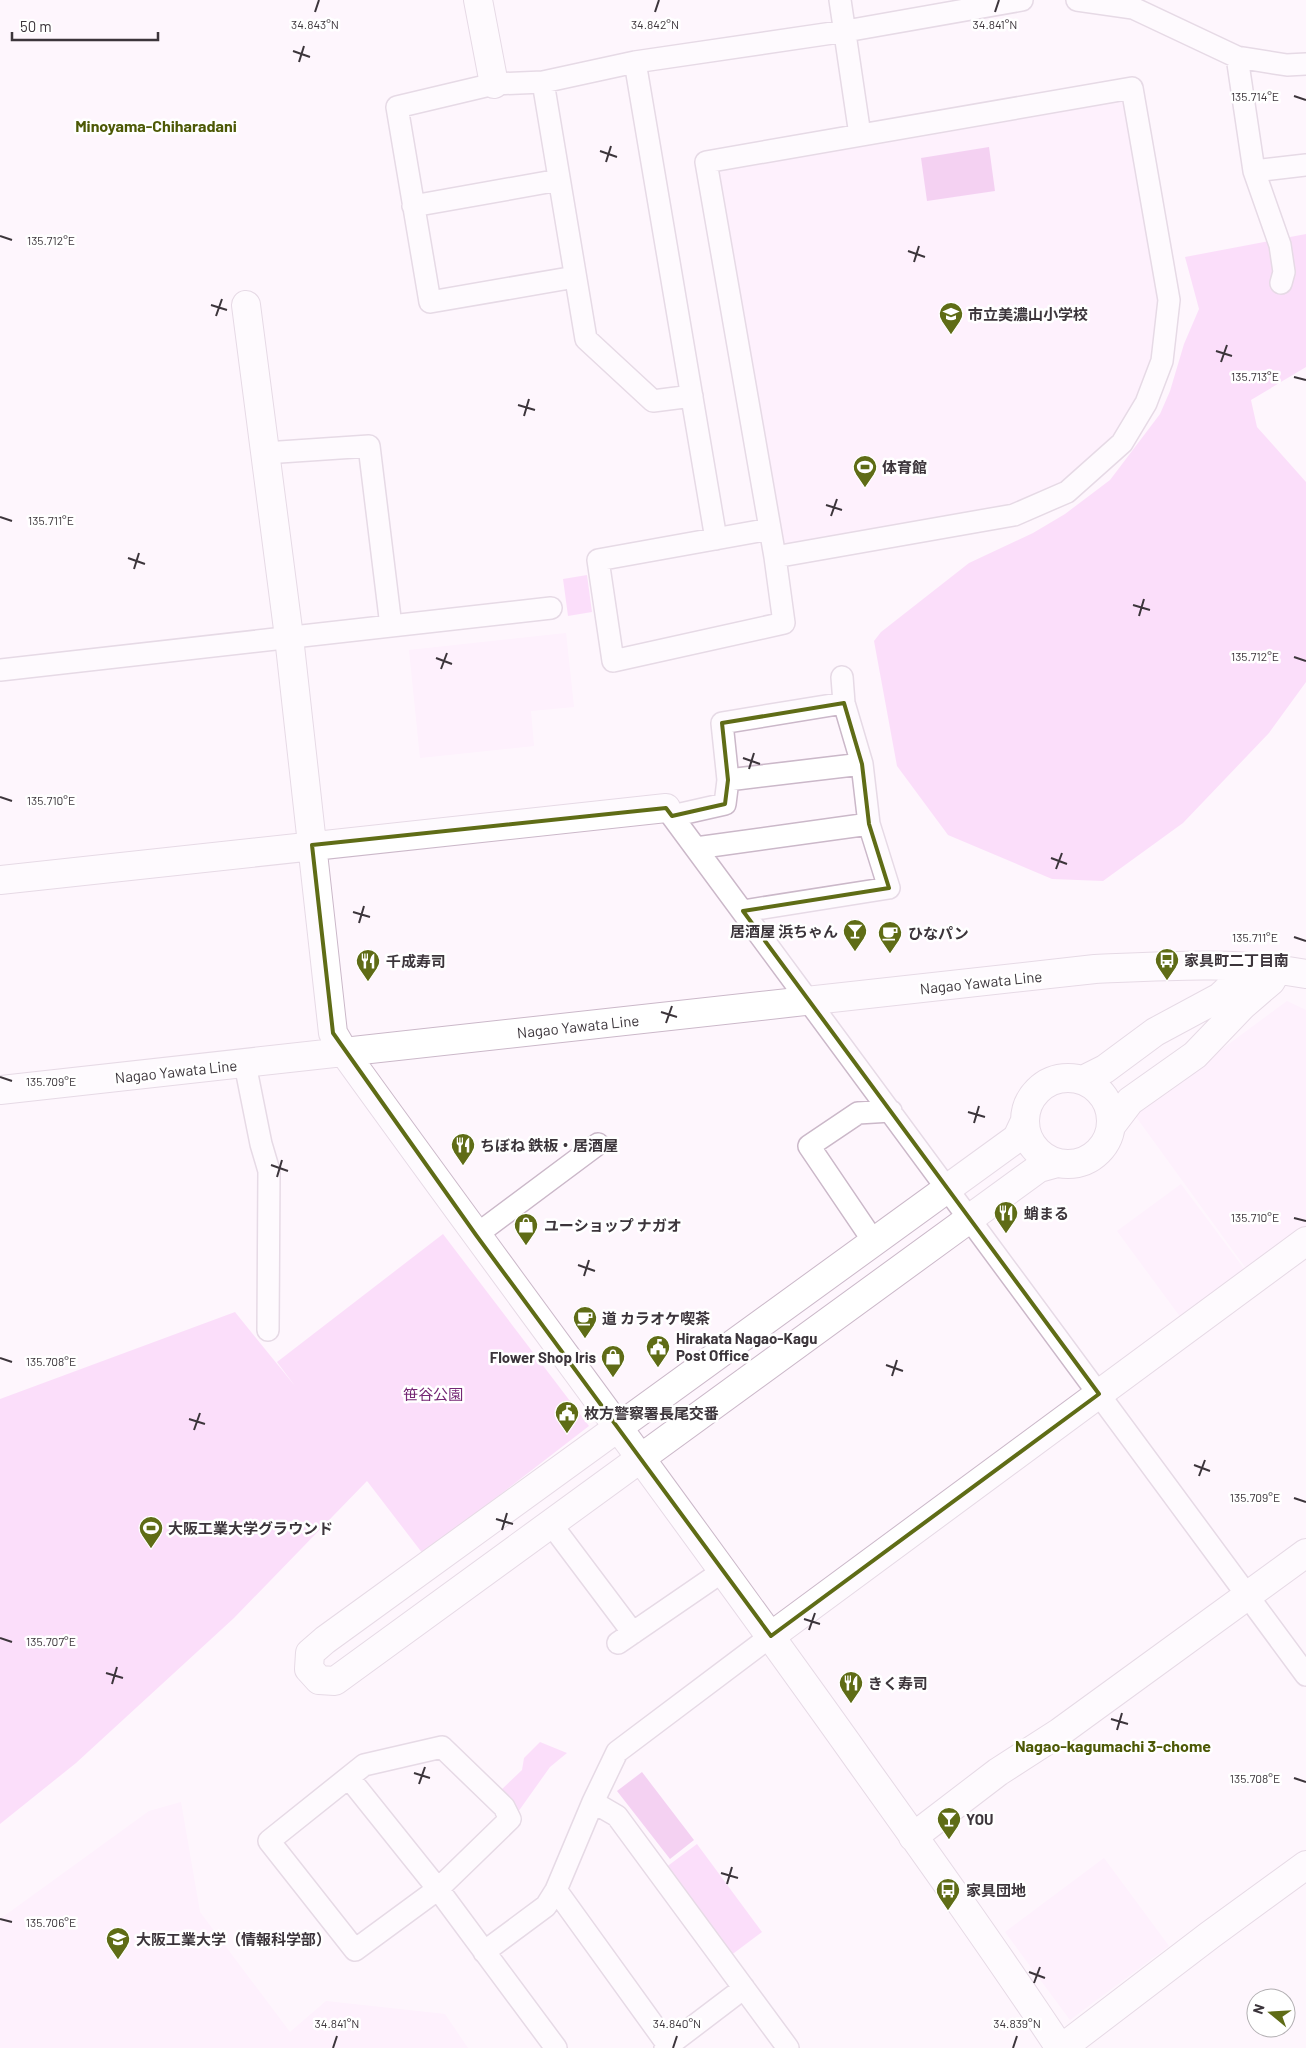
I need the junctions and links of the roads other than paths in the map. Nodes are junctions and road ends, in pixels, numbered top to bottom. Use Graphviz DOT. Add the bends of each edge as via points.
graph roads {
  1 [pos="478,0"];
  2 [pos="840,0"];
  3 [pos="1022,0"];
  4 [pos="1077,0"];
  5 [pos="1137,4"];
  6 [pos="846,31"];
  7 [pos="1237,57"];
  8 [pos="634,62"];
  9 [pos="1306,64"];
  10 [pos="543,82"];
  11 [pos="494,84"];
  12 [pos="860,135"];
  13 [pos="1306,165"];
  14 [pos="1254,171"];
  15 [pos="559,180"];
  16 [pos="414,206"];
  17 [pos="575,277"];
  18 [pos="1281,282"];
  19 [pos="246,305"];
  20 [pos="692,396"];
  21 [pos="266,453"];
  22 [pos="770,529"];
  23 [pos="716,539"];
  24 [pos="775,558"];
  25 [pos="551,608"];
  26 [pos="392,626"];
  27 [pos="290,638"];
  28 [pos="0,670"];
  29 [pos="842,677"];
  30 [pos="844,703"];
  31 [pos="862,764"];
  32 [pos="728,780"];
  33 [pos="669,812"];
  34 [pos="870,824"];
  35 [pos="312,845"];
  36 [pos="696,848"];
  37 [pos="0,880"];
  38 [pos="743,911"];
  39 [pos="1242,967"];
  40 [pos="1278,969"];
  41 [pos="1306,974"];
  42 [pos="809,1000"];
  43 [pos="344,1052"];
  44 [pos="245,1064"];
  45 [pos="1083,1080"];
  46 [pos="0,1090"];
  47 [pos="891,1111"];
  48 [pos="1025,1121"];
  49 [pos="1111,1126"];
  50 [pos="598,1144"];
  51 [pos="1058,1163"];
  52 [pos="948,1189"];
  53 [pos="970,1219"];
  54 [pos="476,1235"];
  55 [pos="1306,1241"];
  56 [pos="874,1242"];
  57 [pos="841,1266"];
  58 [pos="863,1297"];
  59 [pos="268,1330"];
  60 [pos="730,1347"];
  61 [pos="751,1378"];
  62 [pos="1099,1394"];
  63 [pos="618,1428"];
  64 [pos="640,1459"];
  65 [pos="509,1506"];
  66 [pos="541,1531"];
  67 [pos="1306,1553"];
  68 [pos="723,1570"];
  69 [pos="401,1584"];
  70 [pos="1248,1595"];
  71 [pos="424,1617"];
  72 [pos="771,1636"];
  73 [pos="1306,1674"];
  74 [pos="349,1778"];
  75 [pos="593,1802"];
  76 [pos="914,1837"];
  77 [pos="1306,1866"];
  78 [pos="438,1888"];
  79 [pos="556,1890"];
  80 [pos="484,1952"];
  81 [pos="744,1988"];
  82 [pos="668,2047"];
  83 [pos="556,2048"];
  84 [pos="788,2048"];
  85 [pos="1061,2048"];
  1 -- 11 [label="street"];
  2 -- 6 [label="street"];
  3 -- 6 [label="street"];
  4 -- 5 [label="street"];
  5 -- 7 [label="street"];
  6 -- 8 [label="street"];
  6 -- 12 [label="street"];
  7 -- 9 [label="street" via="1287,65"];
  7 -- 14 [label="street"];
  8 -- 10 [label="street"];
  8 -- 20 [label="street"];
  10 -- 11 [label="street"];
  10 -- 15 [label="street"];
  11 -- 16 [label="street" via="397,107"];
  12 -- 22 [label="street" via="706,162"];
  12 -- 24 [label="street" via="1132,88 1170,300 1162,360 1146,402 1122,443 1067,492 1014,515"];
  13 -- 14 [label="street"];
  14 -- 18 [label="street" via="1280,245 1284,272"];
  15 -- 16 [label="street"];
  15 -- 17 [label="street"];
  16 -- 17 [label="street" via="430,302"];
  17 -- 20 [label="street" via="586,340 653,401"];
  19 -- 21 [label="street"];
  20 -- 23 [label="street"];
  21 -- 26 [label="street" via="369,446"];
  21 -- 27 [label="street"];
  22 -- 23 [label="street"];
  22 -- 24 [label="street"];
  23 -- 24 [label="street" via="598,560 613,660 784,623"];
  25 -- 26 [label="street"];
  26 -- 27 [label="street"];
  27 -- 28 [label="street"];
  27 -- 35 [label="street"];
  29 -- 30 [label="street"];
  30 -- 31 [label="street"];
  30 -- 32 [label="street" via="722,723"];
  31 -- 32 [label="street"];
  31 -- 34 [label="street"];
  32 -- 33 [label="street" via="725,804"];
  33 -- 35 [label="street"];
  33 -- 36 [label="street"];
  34 -- 36 [label="street"];
  34 -- 38 [label="street" via="889,888"];
  35 -- 37 [label="street"];
  35 -- 43 [label="street" via="333,1033"];
  36 -- 38 [label="street"];
  38 -- 42 [label="street"];
  39 -- 40 [label="street, Nagao Yawata Line"];
  39 -- 42 [label="street, Nagao Yawata Line" via="1185,965 1095,969"];
  39 -- 45 [label="street" via="1236,982 1220,998 1155,1032 1105,1069"];
  40 -- 41 [label="street, Nagao Yawata Line"];
  40 -- 49 [label="street" via="1271,981 1195,1055 1130,1101"];
  42 -- 43 [label="street, Nagao Yawata Line"];
  42 -- 47 [label="street"];
  43 -- 44 [label="street, Nagao Yawata Line"];
  43 -- 54 [label="street"];
  44 -- 46 [label="street, Nagao Yawata Line"];
  44 -- 59 [label="street" via="269,1171"];
  45 -- 48 [label="street" via="1069,1077 1043,1085 1027,1107"];
  45 -- 49 [label="street" via="1104,1097 1110,1111"];
  47 -- 52 [label="street"];
  47 -- 56 [label="street" via="858,1114 809,1146"];
  48 -- 51 [label="street" via="1033,1147"];
  48 -- 52 [label="street" via="1018,1138"];
  49 -- 51 [label="street" via="1099,1152 1072,1164"];
  50 -- 54 [label="street"];
  51 -- 53 [label="street" via="1039,1168"];
  52 -- 53 [label="street"];
  52 -- 56 [label="street"];
  53 -- 58 [label="street"];
  53 -- 62 [label="street"];
  54 -- 63 [label="street"];
  55 -- 62 [label="street"];
  56 -- 57 [label="street"];
  57 -- 58 [label="street"];
  57 -- 60 [label="street"];
  58 -- 61 [label="street"];
  60 -- 61 [label="street"];
  60 -- 63 [label="street"];
  61 -- 64 [label="street"];
  62 -- 70 [label="street"];
  62 -- 72 [label="street"];
  63 -- 64 [label="street"];
  63 -- 65 [label="street"];
  64 -- 66 [label="street"];
  64 -- 68 [label="street"];
  65 -- 66 [label="street"];
  65 -- 69 [label="street"];
  66 -- 68 [label="street" via="626,1638"];
  66 -- 71 [label="street"];
  67 -- 70 [label="street"];
  68 -- 72 [label="street"];
  69 -- 71 [label="street"];
  69 -- 71 [label="street" via="310,1653 309,1669 319,1680 335,1681"];
  70 -- 73 [label="street"];
  70 -- 76 [label="street" via="1060,1732 998,1772"];
  72 -- 75 [label="street" via="617,1752"];
  72 -- 76 [label="street"];
  74 -- 78 [label="street"];
  74 -- 78 [label="street" via="364,1765 442,1747 504,1807 510,1818"];
  74 -- 78 [label="street" via="269,1841 355,1950"];
  75 -- 79 [label="street"];
  75 -- 81 [label="street" via="617,1816"];
  76 -- 85 [label="street"];
  77 -- 85 [label="street"];
  78 -- 80 [label="street"];
  79 -- 80 [label="street" via="546,1906"];
  79 -- 82 [label="street"];
  80 -- 83 [label="street"];
  81 -- 82 [label="street"];
  81 -- 84 [label="street"];
}
